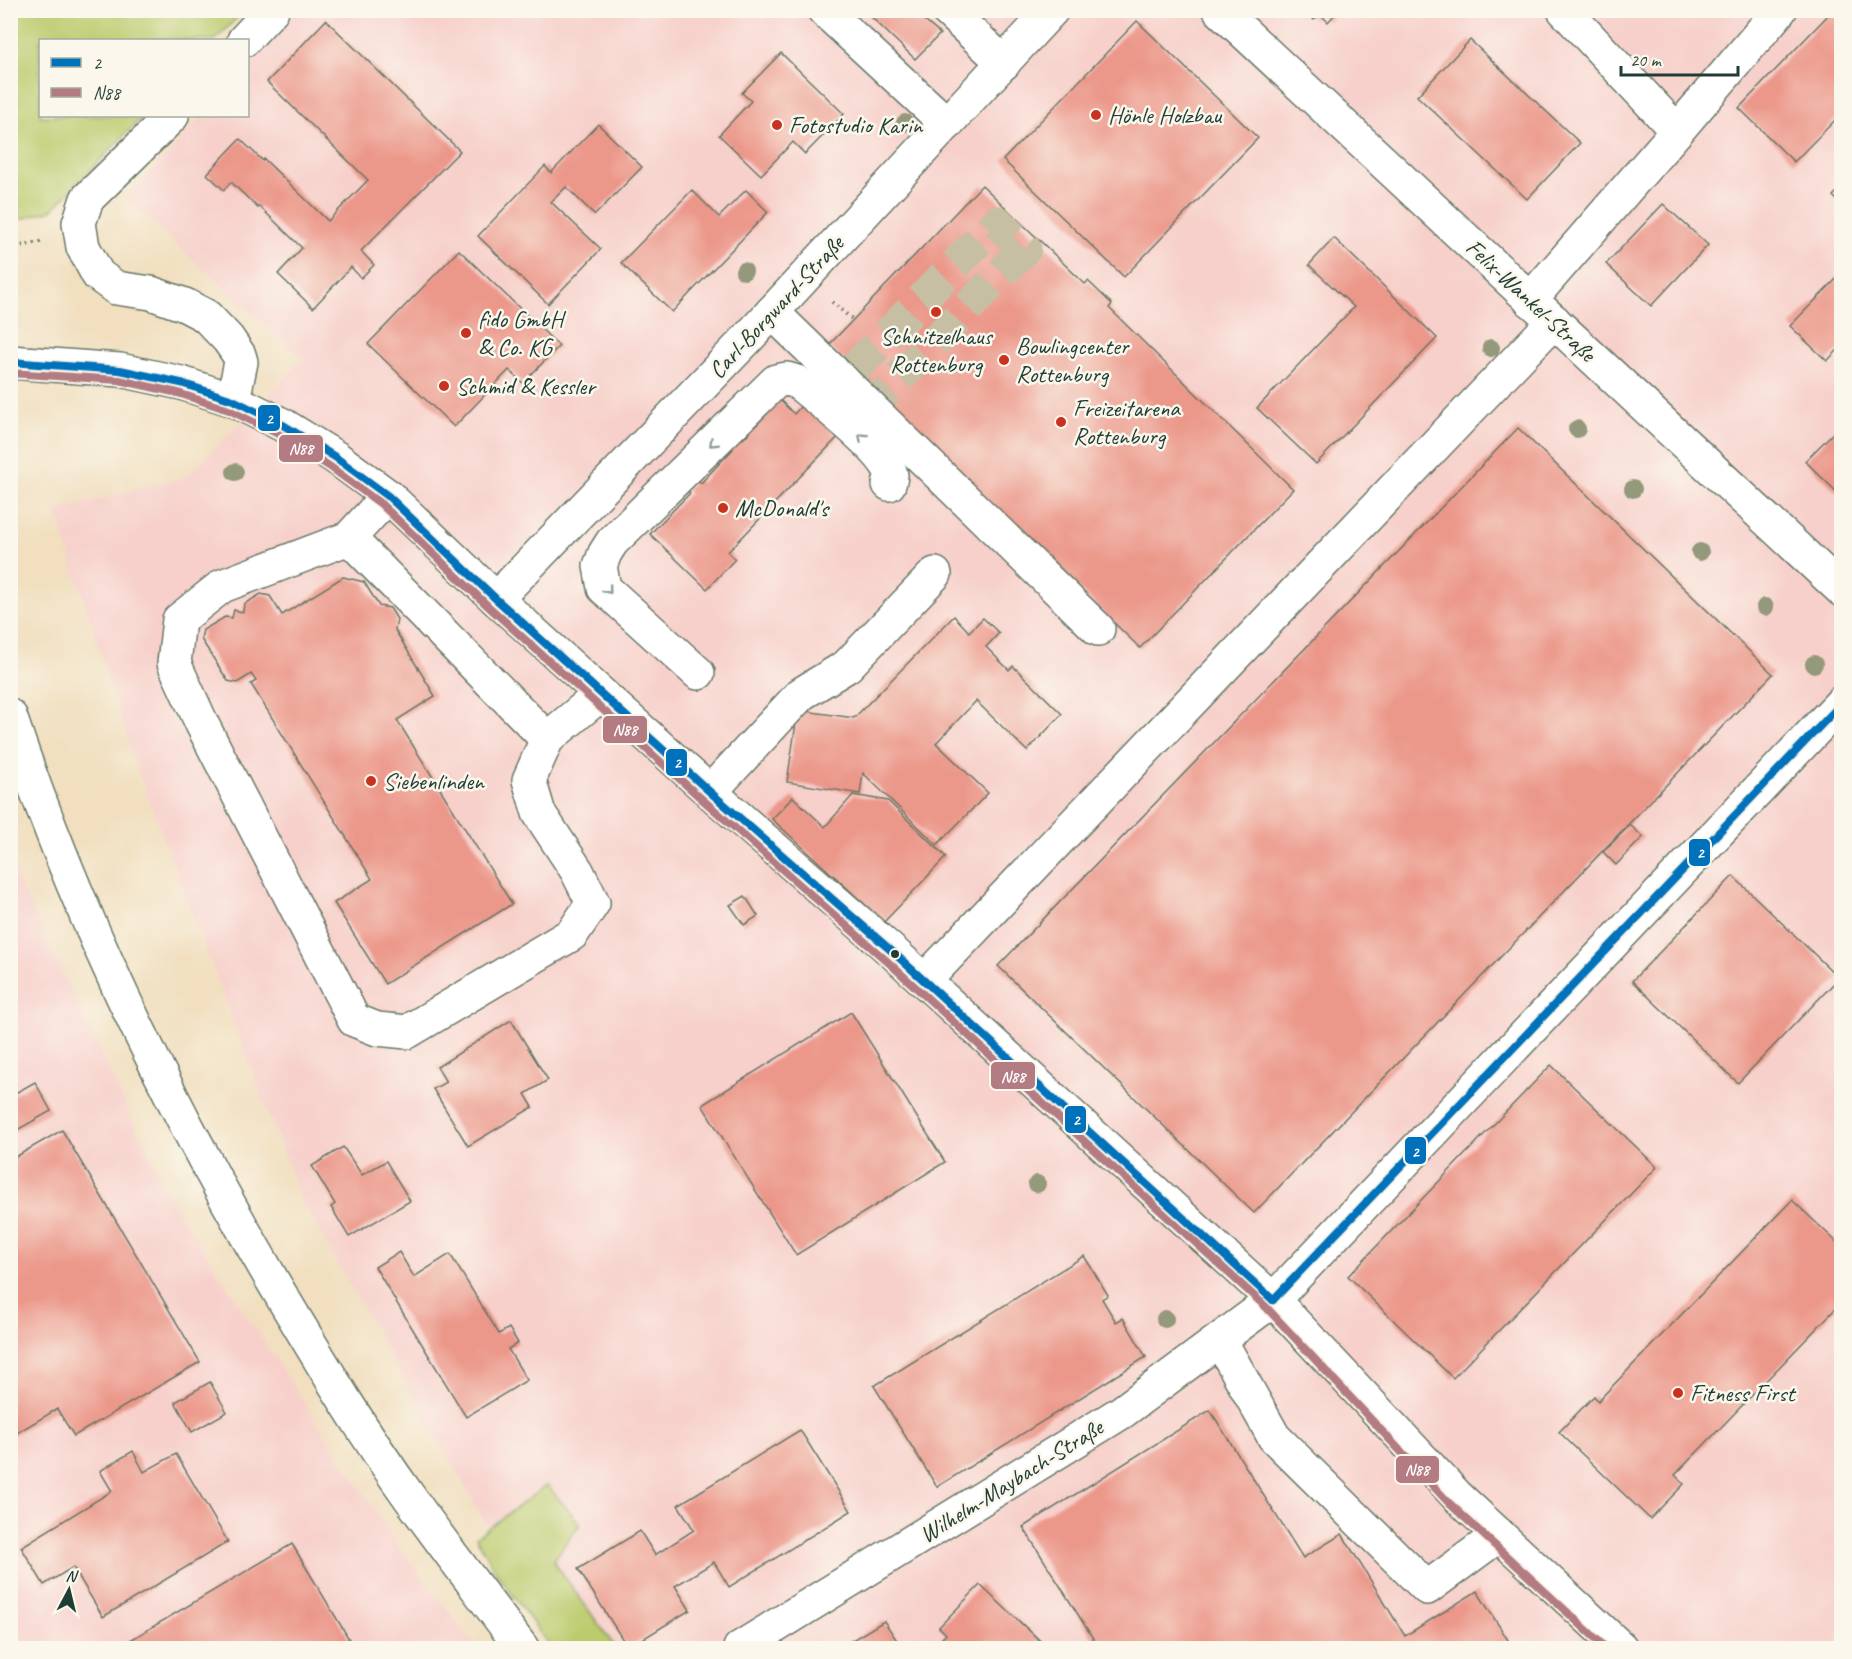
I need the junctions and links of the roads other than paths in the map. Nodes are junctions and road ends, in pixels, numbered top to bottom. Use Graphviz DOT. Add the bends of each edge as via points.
graph roads {
  1 [pos="272,10"];
  2 [pos="824,10"];
  3 [pos="947,10"];
  4 [pos="1052,10"];
  5 [pos="1220,10"];
  6 [pos="1564,10"];
  7 [pos="1780,10"];
  8 [pos="245,39"];
  9 [pos="1004,63"];
  10 [pos="171,117"];
  11 [pos="946,124"];
  12 [pos="1677,131"];
  13 [pos="1530,300"];
  14 [pos="772,312"];
  15 [pos="1554,321"];
  16 [pos="10,362"];
  17 [pos="233,400"];
  18 [pos="889,484"];
  19 [pos="388,496"];
  20 [pos="349,538"];
  21 [pos="935,574"];
  22 [pos="1842,590"];
  23 [pos="496,599"];
  24 [pos="1098,629"];
  25 [pos="698,673"];
  26 [pos="601,694"];
  27 [pos="1842,702"];
  28 [pos="10,716"];
  29 [pos="547,739"];
  30 [pos="710,792"];
  31 [pos="924,981"];
  32 [pos="1273,1300"];
  33 [pos="1220,1340"];
  34 [pos="1499,1536"];
  35 [pos="522,1648"];
  36 [pos="740,1648"];
  37 [pos="1621,1648"];
  1 -- 8 [label="street"];
  2 -- 11 [label="street"];
  3 -- 9 [label="street"];
  4 -- 9 [label="street, Carl-Borgward-Straße"];
  5 -- 13 [label="street, Felix-Wankel-Straße"];
  6 -- 12 [label="street"];
  7 -- 12 [label="street"];
  9 -- 11 [label="street, Carl-Borgward-Straße"];
  10 -- 17 [label="street" via="87,199 79,223 82,247 98,275 116,288 151,294 206,316 239,355"];
  11 -- 14 [label="street, Carl-Borgward-Straße"];
  12 -- 13 [label="street"];
  13 -- 15 [label="street, Felix-Wankel-Straße"];
  14 -- 23 [label="street, Carl-Borgward-Straße"];
  14 -- 24 [label="street" via="875,402"];
  15 -- 22 [label="street, Felix-Wankel-Straße"];
  15 -- 31 [label="street"];
  16 -- 17 [label="street" via="120,370 181,383"];
  17 -- 19 [label="street" via="335,457"];
  18 -- 25 [label="street, one-way" via="887,464 876,450 797,382 776,381 620,534 600,566 604,588"];
  19 -- 20 [label="street"];
  19 -- 23 [label="street"];
  20 -- 29 [label="street"];
  20 -- 29 [label="street" via="222,586 179,620 174,663 354,1020 377,1029 407,1032 572,934 593,903 539,813 529,780"];
  21 -- 30 [label="street" via="847,666 801,694"];
  23 -- 26 [label="street"];
  26 -- 29 [label="street"];
  26 -- 30 [label="street"];
  27 -- 32 [label="street"];
  28 -- 35 [label="street" via="95,936 164,1082 230,1208 378,1451"];
  30 -- 31 [label="street"];
  31 -- 32 [label="street"];
  32 -- 33 [label="street, Wilhelm-Maybach-Straße"];
  32 -- 34 [label="street"];
  33 -- 34 [label="street" via="1274,1437 1427,1588"];
  33 -- 36 [label="street, Wilhelm-Maybach-Straße" via="1122,1412"];
  34 -- 37 [label="street"];
}
